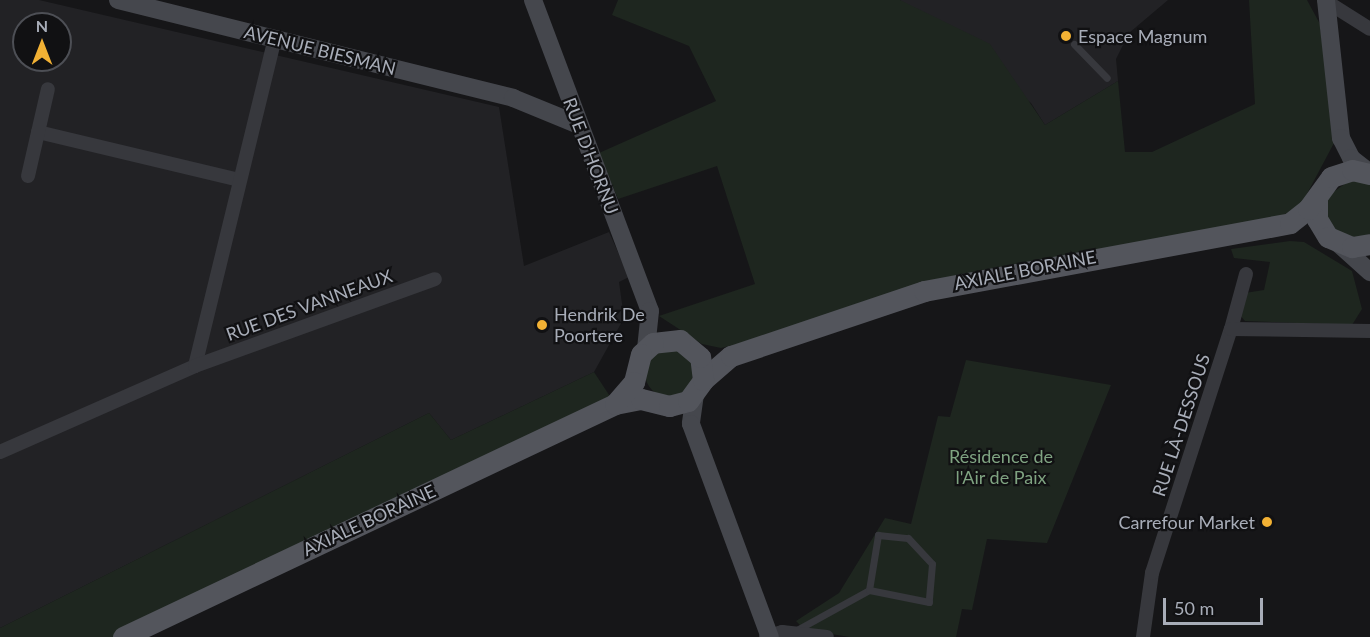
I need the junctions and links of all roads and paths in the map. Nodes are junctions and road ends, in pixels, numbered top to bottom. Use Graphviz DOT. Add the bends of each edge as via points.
graph roads {
  1 [pos="118,0"];
  2 [pos="533,0"];
  3 [pos="1325,0"];
  4 [pos="1365,19"];
  5 [pos="1370,29"];
  6 [pos="275,38"];
  7 [pos="1074,44"];
  8 [pos="1107,78"];
  9 [pos="48,89"];
  10 [pos="569,100"];
  11 [pos="522,102"];
  12 [pos="579,125"];
  13 [pos="38,132"];
  14 [pos="1341,138"];
  15 [pos="1370,173"];
  16 [pos="28,176"];
  17 [pos="239,180"];
  18 [pos="1320,192"];
  19 [pos="1276,227"];
  20 [pos="1334,241"];
  21 [pos="1370,244"];
  22 [pos="1370,272"];
  23 [pos="1246,274"];
  24 [pos="435,279"];
  25 [pos="650,311"];
  26 [pos="1231,329"];
  27 [pos="1370,331"];
  28 [pos="687,344"];
  29 [pos="646,348"];
  30 [pos="731,356"];
  31 [pos="195,366"];
  32 [pos="636,369"];
  33 [pos="699,387"];
  34 [pos="615,404"];
  35 [pos="660,404"];
  36 [pos="691,424"];
  37 [pos="0,452"];
  38 [pos="869,590"];
  39 [pos="793,632"];
  40 [pos="809,635"];
  41 [pos="123,637"];
  42 [pos="769,637"];
  43 [pos="827,637"];
  44 [pos="1143,637"];
  1 -- 6 [label="street, AVENUE BIESMAN"];
  2 -- 10 [label="street, RUE D'HORNU"];
  3 -- 4 [label="street"];
  3 -- 14 [label="street"];
  4 -- 5 [label="street"];
  6 -- 11 [label="street, AVENUE BIESMAN"];
  6 -- 17 [label="street, RUE DES VANNEAUX"];
  7 -- 8 [label="lane"];
  9 -- 13 [label="street"];
  10 -- 11 [label="street, AVENUE BIESMAN"];
  10 -- 12 [label="street, RUE D'HORNU"];
  11 -- 12 [label="street, AVENUE BIESMAN"];
  12 -- 25 [label="street, RUE D'HORNU"];
  13 -- 16 [label="street"];
  13 -- 17 [label="street"];
  14 -- 15 [label="street" via="1351,158"];
  14 -- 18 [label="street"];
  15 -- 18 [label="main road, AXIALE BORAINE" via="1341,172"];
  17 -- 31 [label="street, RUE DES VANNEAUX"];
  18 -- 19 [label="main road, AXIALE BORAINE" via="1298,218"];
  18 -- 20 [label="main road" via="1317,219"];
  19 -- 20 [label="main road"];
  19 -- 30 [label="main road, AXIALE BORAINE" via="973,280"];
  20 -- 21 [label="main road"];
  20 -- 22 [label="street"];
  23 -- 26 [label="street, RUE LÀ-DESSOUS"];
  24 -- 31 [label="street, RUE DES VANNEAUX"];
  25 -- 28 [label="street"];
  25 -- 29 [label="street"];
  26 -- 27 [label="street"];
  26 -- 44 [label="street, RUE LÀ-DESSOUS" via="1152,573"];
  28 -- 29 [label="main road" via="662,339"];
  28 -- 30 [label="main road"];
  28 -- 33 [label="main road"];
  29 -- 32 [label="main road, AXIALE BORAINE"];
  30 -- 33 [label="main road, AXIALE BORAINE"];
  31 -- 37 [label="street, RUE DES VANNEAUX"];
  32 -- 34 [label="main road, AXIALE BORAINE" via="634,382"];
  32 -- 35 [label="main road" via="639,388"];
  33 -- 35 [label="main road, AXIALE BORAINE"];
  33 -- 36 [label="street"];
  34 -- 35 [label="main road, AXIALE BORAINE"];
  34 -- 41 [label="main road, AXIALE BORAINE"];
  35 -- 36 [label="street"];
  36 -- 42 [label="street"];
  38 -- 38 [label="lane" via="878,536 908,538 932,564 929,602"];
  38 -- 39 [label="lane"];
  39 -- 40 [label="street"];
  39 -- 42 [label="street"];
  40 -- 43 [label="street"];
}
